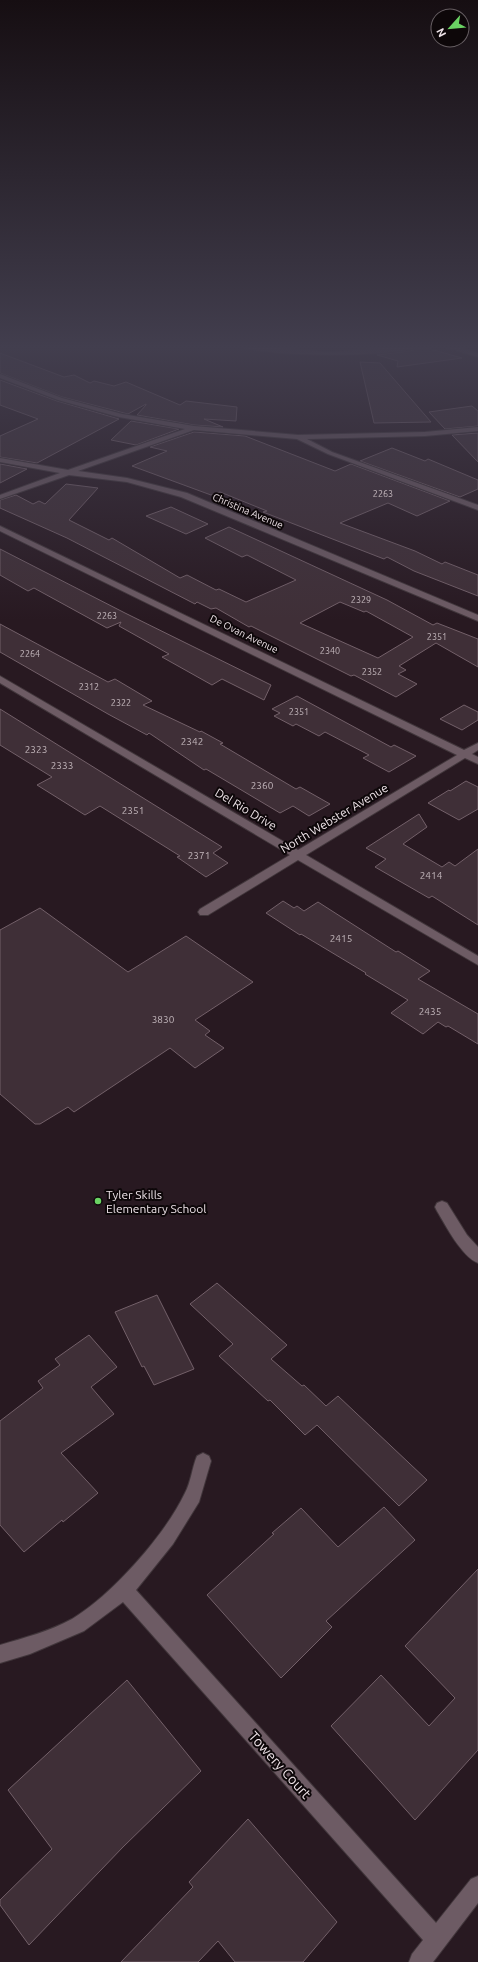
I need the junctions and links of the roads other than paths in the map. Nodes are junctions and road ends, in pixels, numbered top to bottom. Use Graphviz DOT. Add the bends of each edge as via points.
graph roads {
  1 [pos="169,437"];
  2 [pos="293,437"];
  3 [pos="298,437"];
  4 [pos="331,437"];
  5 [pos="0,460"];
  6 [pos="68,472"];
  7 [pos="0,497"];
  8 [pos="478,508"];
  9 [pos="0,528"];
  10 [pos="478,618"];
  11 [pos="0,679"];
  12 [pos="478,746"];
  13 [pos="464,754"];
  14 [pos="478,761"];
  15 [pos="299,855"];
  16 [pos="204,912"];
  17 [pos="478,961"];
  18 [pos="442,1207"];
  19 [pos="478,1257"];
  20 [pos="203,1461"];
  21 [pos="124,1590"];
  22 [pos="0,1654"];
  23 [pos="478,1886"];
  24 [pos="437,1940"];
  25 [pos="420,1962"];
  1 -- 6 [label="street"];
  2 -- 3 [label="street"];
  3 -- 4 [label="street"];
  3 -- 8 [label="street" via="330,453"];
  5 -- 6 [label="street, Christina Avenue"];
  6 -- 7 [label="street"];
  6 -- 10 [label="street, Christina Avenue" via="127,480 184,495"];
  9 -- 13 [label="street, De Ovan Avenue"];
  11 -- 15 [label="street, Del Rio Drive"];
  12 -- 13 [label="street, North Webster Avenue"];
  13 -- 14 [label="street, De Ovan Avenue"];
  13 -- 15 [label="street, North Webster Avenue"];
  15 -- 16 [label="street, North Webster Avenue"];
  15 -- 17 [label="street, Del Rio Drive"];
  18 -- 19 [label="street" via="462,1239"];
  20 -- 21 [label="street" via="193,1496 167,1538"];
  21 -- 22 [label="street" via="78,1625 30,1645"];
  21 -- 24 [label="street, Towery Court"];
  23 -- 24 [label="street"];
  24 -- 25 [label="street"];
}
